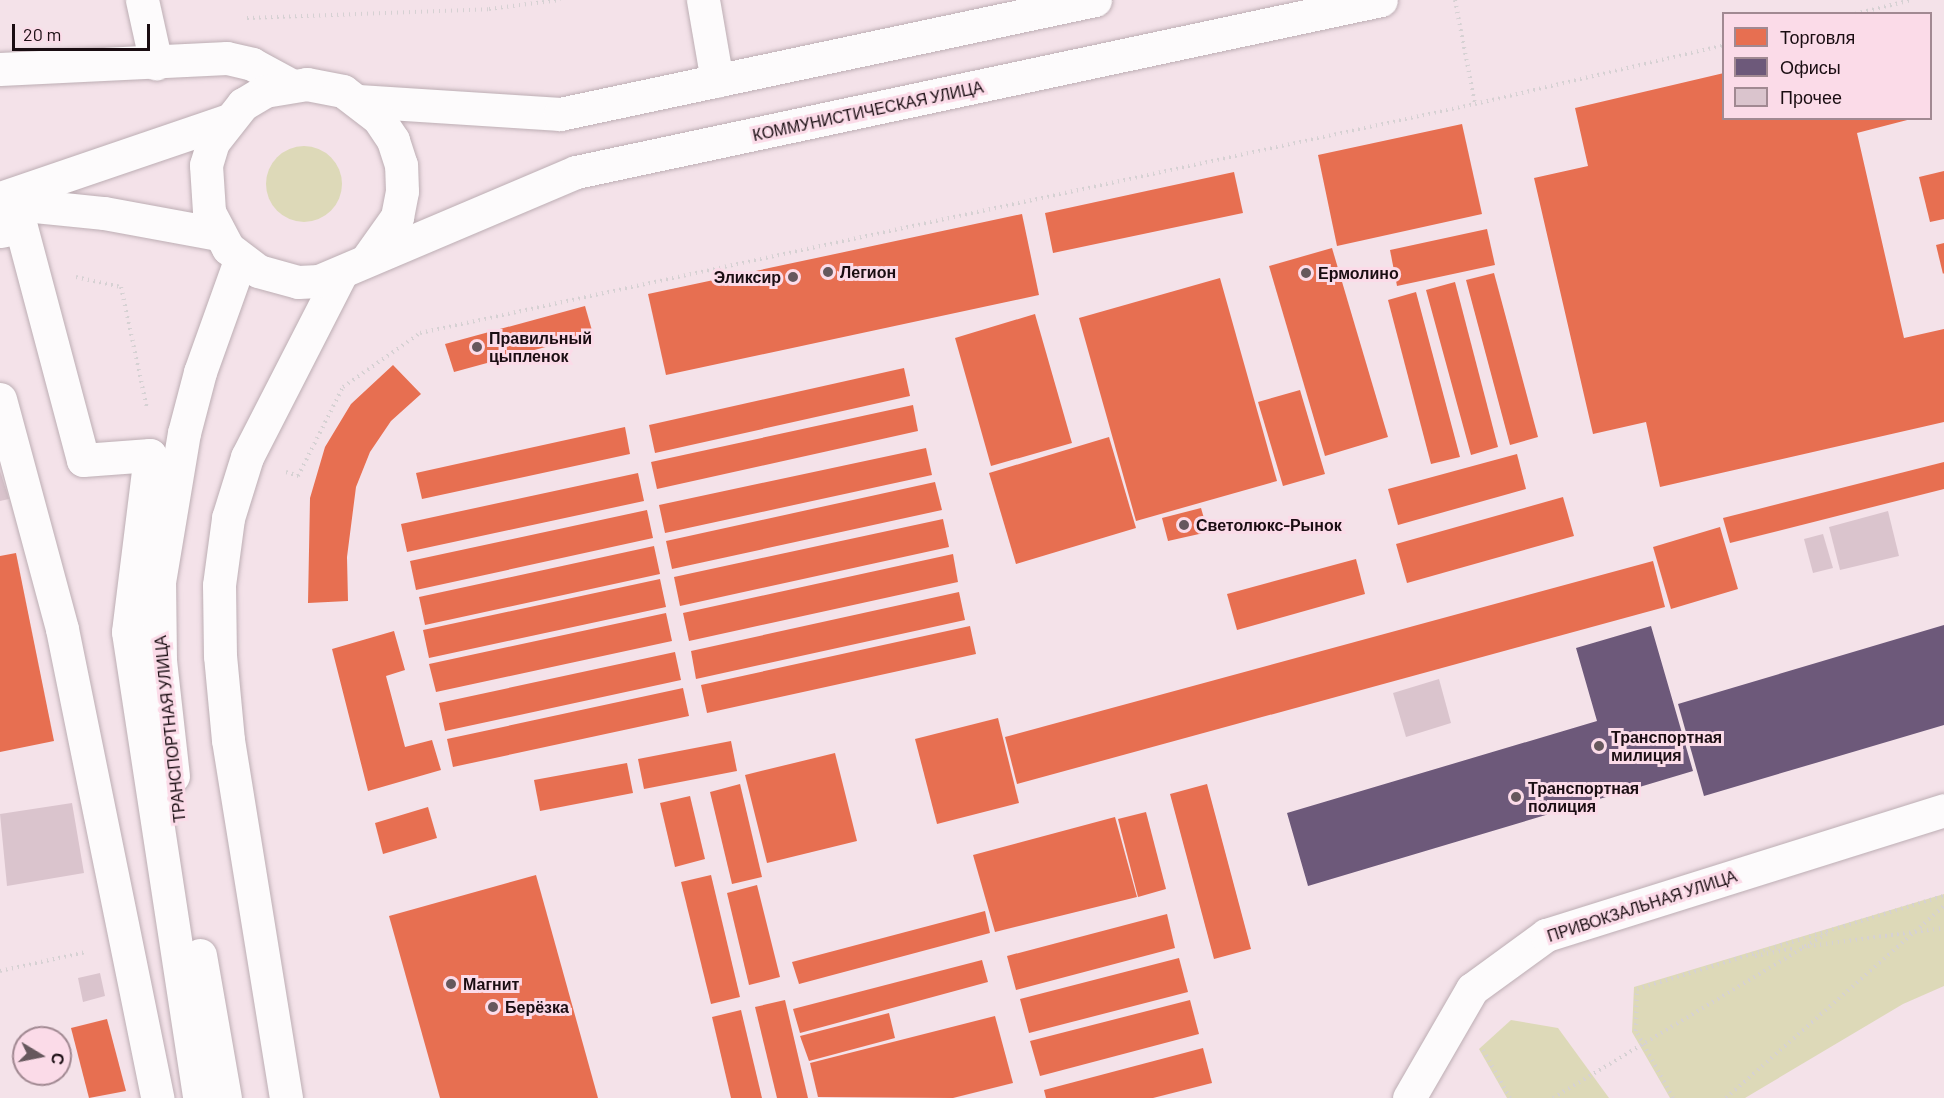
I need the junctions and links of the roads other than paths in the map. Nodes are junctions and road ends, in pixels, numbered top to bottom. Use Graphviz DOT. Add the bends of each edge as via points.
graph roads {
  1 [pos="142,0"];
  2 [pos="703,0"];
  3 [pos="1095,0"];
  4 [pos="1374,1"];
  5 [pos="156,63"];
  6 [pos="0,69"];
  7 [pos="717,81"];
  8 [pos="289,84"];
  9 [pos="359,100"];
  10 [pos="226,121"];
  11 [pos="0,198"];
  12 [pos="0,202"];
  13 [pos="0,231"];
  14 [pos="218,234"];
  15 [pos="240,260"];
  16 [pos="353,267"];
  17 [pos="0,399"];
  18 [pos="1944,810"];
  19 [pos="157,1098"];
  20 [pos="199,1098"];
  21 [pos="225,1098"];
  22 [pos="286,1098"];
  23 [pos="1409,1098"];
  1 -- 5 [label="main road"];
  2 -- 7 [label="main road"];
  3 -- 7 [label="main road"];
  4 -- 16 [label="main road, КОММУНИСТИЧЕСКАЯ УЛИЦА" via="576,172"];
  5 -- 6 [label="main road"];
  5 -- 8 [label="main road" via="227,58 252,64"];
  7 -- 9 [label="main road" via="560,114"];
  8 -- 9 [label="main road" via="326,86"];
  8 -- 10 [label="main road" via="265,91 243,104"];
  9 -- 16 [label="main road" via="393,140 401,165 402,191 397,217"];
  10 -- 11 [label="main road"];
  10 -- 14 [label="main road" via="213,142 204,189"];
  12 -- 14 [label="main road" via="104,213"];
  13 -- 20 [label="main road" via="21,226 83,460 150,455 128,632"];
  14 -- 15 [label="main road"];
  15 -- 16 [label="main road" via="258,271 298,282"];
  15 -- 21 [label="main road, ТРАНСПОРТНАЯ УЛИЦА" via="200,372 184,432 159,582 160,660 173,781"];
  16 -- 22 [label="main road" via="247,457 228,518 220,574 219,656 254,918"];
  17 -- 19 [label="main road" via="62,629"];
  18 -- 23 [label="main road, ПРИВОКЗАЛЬНАЯ УЛИЦА" via="1546,934 1472,990"];
}
